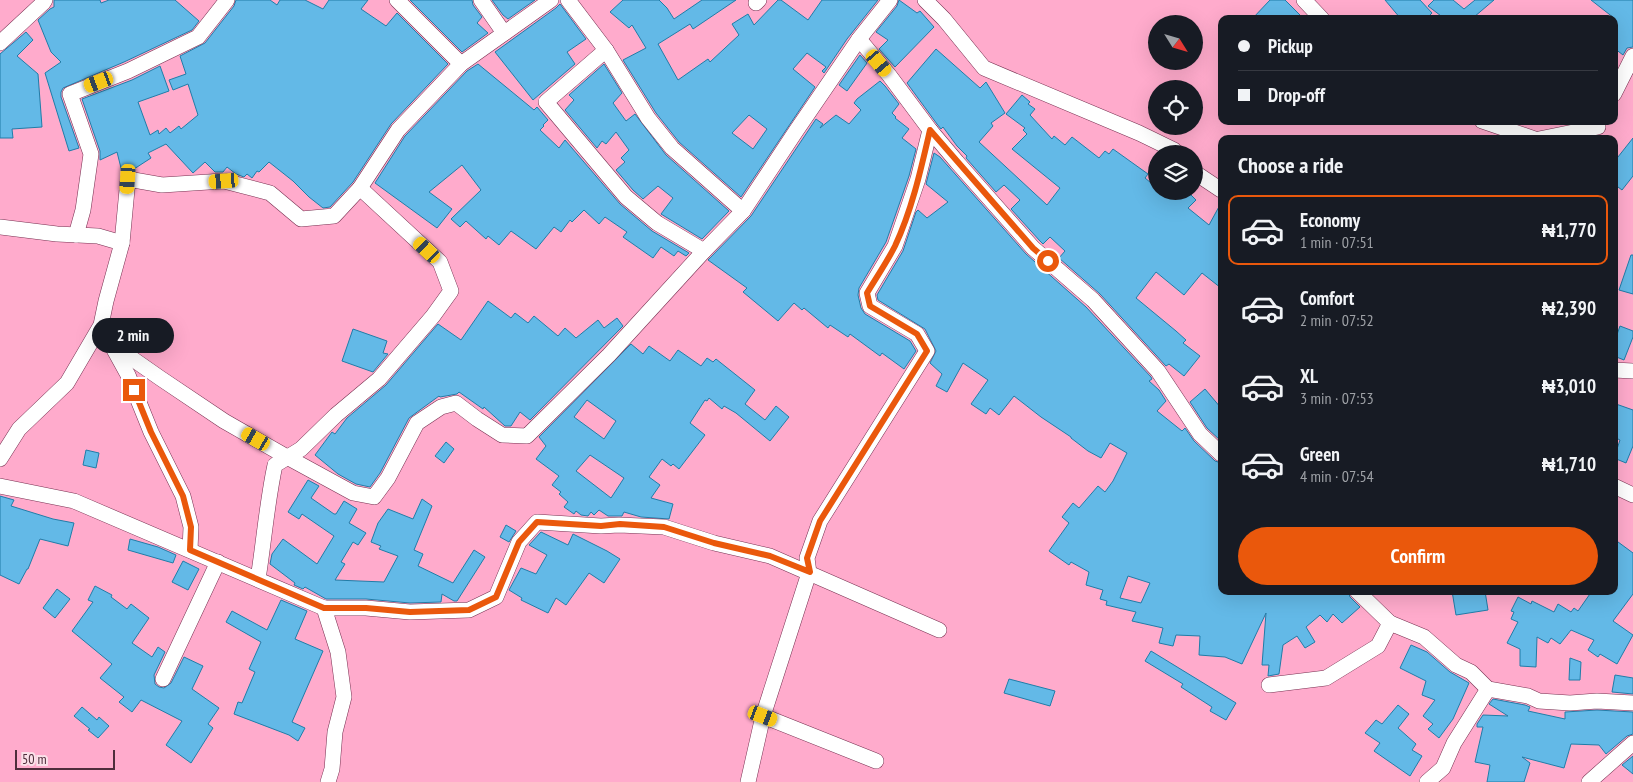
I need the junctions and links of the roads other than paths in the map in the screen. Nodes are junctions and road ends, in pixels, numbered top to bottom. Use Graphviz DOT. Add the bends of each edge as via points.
graph roads {
  1 [pos="44,0"];
  2 [pos="227,0"];
  3 [pos="398,0"];
  4 [pos="481,0"];
  5 [pos="551,0"];
  6 [pos="568,0"];
  7 [pos="890,0"];
  8 [pos="925,0"];
  9 [pos="1304,0"];
  10 [pos="1318,15"];
  11 [pos="504,33"];
  12 [pos="859,39"];
  13 [pos="0,43"];
  14 [pos="606,50"];
  15 [pos="1633,56"];
  16 [pos="462,64"];
  17 [pos="1618,86"];
  18 [pos="1494,125"];
  19 [pos="1597,129"];
  20 [pos="930,130"];
  21 [pos="1525,135"];
  22 [pos="1561,135"];
  23 [pos="1164,145"];
  24 [pos="1203,178"];
  25 [pos="360,188"];
  26 [pos="1218,188"];
  27 [pos="743,211"];
  28 [pos="0,227"];
  29 [pos="76,235"];
  30 [pos="122,242"];
  31 [pos="704,251"];
  32 [pos="101,325"];
  33 [pos="110,343"];
  34 [pos="1618,370"];
  35 [pos="1633,371"];
  36 [pos="1218,451"];
  37 [pos="287,457"];
  38 [pos="0,458"];
  39 [pos="0,486"];
  40 [pos="1618,488"];
  41 [pos="1633,495"];
  42 [pos="190,550"];
  43 [pos="218,562"];
  44 [pos="810,572"];
  45 [pos="258,579"];
  46 [pos="1361,595"];
  47 [pos="324,608"];
  48 [pos="1390,623"];
  49 [pos="939,630"];
  50 [pos="163,679"];
  51 [pos="1270,685"];
  52 [pos="1488,689"];
  53 [pos="1633,703"];
  54 [pos="763,716"];
  55 [pos="1633,743"];
  56 [pos="876,761"];
  57 [pos="328,782"];
  58 [pos="748,782"];
  59 [pos="1427,782"];
  60 [pos="1589,782"];
  1 -- 13 [label="street"];
  2 -- 29 [label="street" via="198,37 128,71 70,94 91,154"];
  3 -- 16 [label="street"];
  4 -- 11 [label="street"];
  5 -- 11 [label="street"];
  6 -- 14 [label="street"];
  7 -- 12 [label="street"];
  8 -- 23 [label="street" via="944,18 984,68"];
  9 -- 10 [label="street"];
  11 -- 16 [label="street"];
  12 -- 20 [label="street"];
  12 -- 27 [label="street"];
  14 -- 27 [label="street" via="648,118 672,148"];
  14 -- 31 [label="street" via="546,102 626,197 658,224"];
  15 -- 17 [label="street"];
  16 -- 25 [label="street" via="398,130"];
  18 -- 21 [label="street"];
  19 -- 22 [label="street"];
  20 -- 36 [label="street" via="1033,248 1093,300 1158,371 1200,434"];
  20 -- 44 [label="street" via="918,179 895,246 867,293 870,306 917,334 927,351 820,521 807,558"];
  24 -- 26 [label="street"];
  25 -- 30 [label="street" via="334,216 301,219 270,193 224,181 162,185 128,179"];
  25 -- 37 [label="street" via="440,262 450,291 379,379 301,449"];
  27 -- 31 [label="street"];
  28 -- 29 [label="street"];
  29 -- 30 [label="street"];
  30 -- 32 [label="street"];
  31 -- 37 [label="street" via="610,356 527,436 502,435 456,403 441,408 417,423 388,478 374,497 353,493"];
  32 -- 33 [label="street"];
  32 -- 38 [label="street" via="66,383 19,429"];
  33 -- 37 [label="street" via="216,416"];
  33 -- 42 [label="street" via="183,496 191,527"];
  34 -- 35 [label="street"];
  37 -- 45 [label="street" via="275,465"];
  39 -- 42 [label="street" via="74,501"];
  40 -- 41 [label="street"];
  42 -- 43 [label="street"];
  43 -- 45 [label="street"];
  43 -- 50 [label="street"];
  44 -- 47 [label="street" via="770,556 664,527 537,522 519,542 496,597 469,610 410,612"];
  44 -- 49 [label="street"];
  44 -- 54 [label="street"];
  45 -- 47 [label="street"];
  46 -- 48 [label="street"];
  47 -- 57 [label="street" via="338,652 344,697"];
  48 -- 51 [label="street" via="1378,646 1326,678"];
  48 -- 52 [label="street" via="1424,637"];
  52 -- 53 [label="street" via="1539,701"];
  52 -- 59 [label="street" via="1454,743 1443,768"];
  54 -- 56 [label="street"];
  54 -- 58 [label="street"];
  55 -- 60 [label="street"];
}
